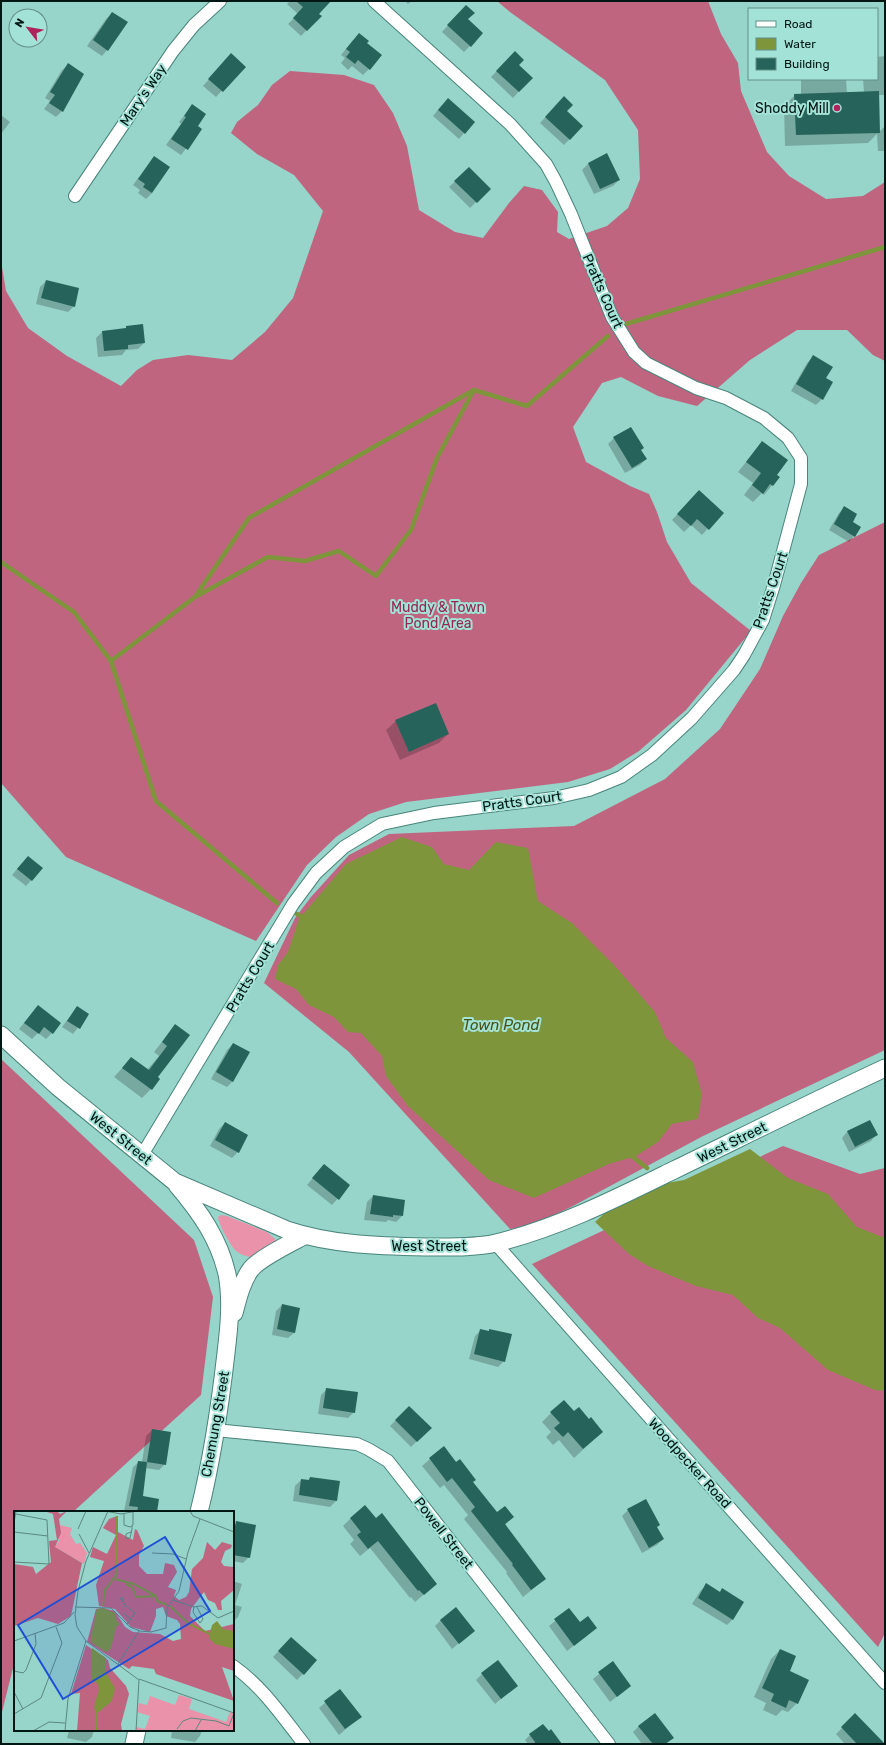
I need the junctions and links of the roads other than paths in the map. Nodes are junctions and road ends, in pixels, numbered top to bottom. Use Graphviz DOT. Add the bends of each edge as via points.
graph roads {
  1 [pos="220,1"];
  2 [pos="374,1"];
  3 [pos="75,196"];
  4 [pos="1,1035"];
  5 [pos="885,1068"];
  6 [pos="142,1155"];
  7 [pos="175,1182"];
  8 [pos="304,1236"];
  9 [pos="495,1243"];
  10 [pos="228,1336"];
  11 [pos="215,1430"];
  12 [pos="199,1511"];
  13 [pos="234,1667"];
  14 [pos="885,1683"];
  15 [pos="137,1731"];
  16 [pos="134,1744"];
  17 [pos="304,1744"];
  18 [pos="609,1744"];
  1 -- 3 [label="street, Mary's Way" via="194,25 173,51"];
  2 -- 6 [label="street, Pratts Court" via="510,124 546,164 571,214 612,317 634,352 646,364 696,388 726,398 764,418 797,449 801,458 801,484 781,566 763,620 734,670 692,718 652,755 621,777 589,790 554,798 434,813 382,824 344,847 316,873 293,904"];
  4 -- 6 [label="street, West Street" via="58,1087"];
  5 -- 9 [label="street, West Street" via="623,1195 559,1222"];
  6 -- 7 [label="street, West Street"];
  7 -- 8 [label="street, West Street"];
  7 -- 10 [label="street, Chemung Street" via="214,1236 227,1275"];
  8 -- 9 [label="street, West Street" via="388,1247 450,1247"];
  8 -- 10 [label="street, Chemung Street" via="252,1267 240,1293"];
  9 -- 14 [label="street, Woodpecker Road"];
  10 -- 11 [label="street, Chemung Street"];
  11 -- 12 [label="street, Chemung Street"];
  11 -- 18 [label="street, Powell Street" via="357,1444 388,1461"];
  13 -- 17 [label="street" via="259,1688"];
  15 -- 16 [label="street"];
}
